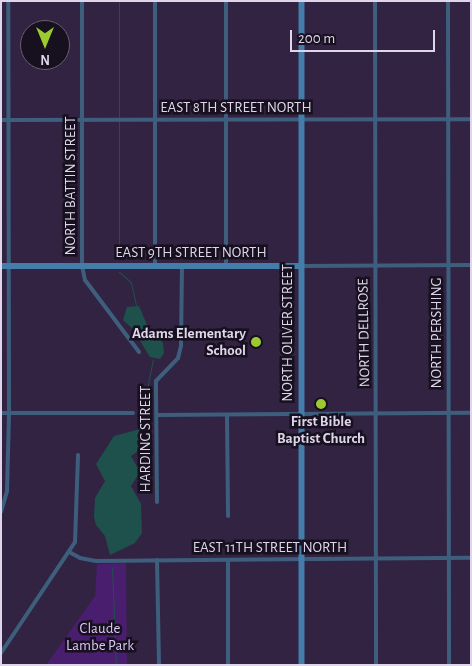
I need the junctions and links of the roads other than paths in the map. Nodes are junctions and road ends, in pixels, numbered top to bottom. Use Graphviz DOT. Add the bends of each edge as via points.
graph roads {
  1 [pos="8,1"];
  2 [pos="82,1"];
  3 [pos="155,1"];
  4 [pos="226,1"];
  5 [pos="302,1"];
  6 [pos="375,1"];
  7 [pos="448,1"];
  8 [pos="448,118"];
  9 [pos="471,118"];
  10 [pos="301,119"];
  11 [pos="375,119"];
  12 [pos="1,120"];
  13 [pos="8,120"];
  14 [pos="82,120"];
  15 [pos="155,120"];
  16 [pos="226,120"];
  17 [pos="375,265"];
  18 [pos="448,265"];
  19 [pos="471,265"];
  20 [pos="1,266"];
  21 [pos="8,266"];
  22 [pos="82,266"];
  23 [pos="155,266"];
  24 [pos="182,266"];
  25 [pos="226,266"];
  26 [pos="300,266"];
  27 [pos="139,352"];
  28 [pos="1,413"];
  29 [pos="9,413"];
  30 [pos="133,413"];
  31 [pos="449,413"];
  32 [pos="471,413"];
  33 [pos="301,414"];
  34 [pos="376,414"];
  35 [pos="157,415"];
  36 [pos="227,415"];
  37 [pos="78,455"];
  38 [pos="158,502"];
  39 [pos="1,512"];
  40 [pos="228,516"];
  41 [pos="71,552"];
  42 [pos="449,558"];
  43 [pos="471,558"];
  44 [pos="302,559"];
  45 [pos="376,559"];
  46 [pos="157,560"];
  47 [pos="228,560"];
  48 [pos="1,653"];
  49 [pos="159,665"];
  50 [pos="228,665"];
  51 [pos="302,665"];
  52 [pos="376,665"];
  53 [pos="450,665"];
  1 -- 13 [label="street"];
  2 -- 14 [label="street, NORTH BATTIN STREET"];
  3 -- 15 [label="street"];
  4 -- 16 [label="street"];
  5 -- 10 [label="main road, NORTH OLIVER STREET"];
  6 -- 11 [label="street, NORTH DELLROSE"];
  7 -- 8 [label="street, NORTH PERSHING"];
  8 -- 9 [label="street, EAST 8TH STREET NORTH"];
  8 -- 11 [label="street, EAST 8TH STREET NORTH"];
  8 -- 18 [label="street, NORTH PERSHING"];
  10 -- 11 [label="street, EAST 8TH STREET NORTH"];
  10 -- 16 [label="street, EAST 8TH STREET NORTH"];
  10 -- 26 [label="main road, NORTH OLIVER STREET"];
  11 -- 17 [label="street, NORTH DELLROSE"];
  12 -- 13 [label="street, EAST 8TH STREET NORTH"];
  13 -- 14 [label="street, EAST 8TH STREET NORTH"];
  13 -- 21 [label="street"];
  14 -- 15 [label="street, EAST 8TH STREET NORTH"];
  14 -- 22 [label="street, NORTH BATTIN STREET"];
  15 -- 16 [label="street, EAST 8TH STREET NORTH"];
  15 -- 23 [label="street"];
  16 -- 25 [label="street"];
  17 -- 18 [label="street, EAST 9TH STREET NORTH"];
  17 -- 26 [label="street, EAST 9TH STREET NORTH"];
  17 -- 34 [label="street, NORTH DELLROSE"];
  18 -- 19 [label="street, EAST 9TH STREET NORTH"];
  18 -- 31 [label="street, NORTH PERSHING"];
  20 -- 21 [label="main road, EAST 9TH STREET NORTH"];
  21 -- 22 [label="main road, EAST 9TH STREET NORTH"];
  21 -- 29 [label="street"];
  22 -- 23 [label="main road, EAST 9TH STREET NORTH"];
  22 -- 27 [label="street, NORTH BATTIN STREET" via="85,280"];
  23 -- 24 [label="main road, EAST 9TH STREET NORTH"];
  24 -- 25 [label="main road, EAST 9TH STREET NORTH"];
  24 -- 35 [label="street, HARDING STREET" via="181,346 178,358 157,376"];
  25 -- 26 [label="main road, EAST 9TH STREET NORTH"];
  26 -- 33 [label="main road, NORTH OLIVER STREET"];
  28 -- 29 [label="street"];
  29 -- 30 [label="street"];
  29 -- 39 [label="street" via="8,491"];
  31 -- 32 [label="street"];
  31 -- 34 [label="street"];
  31 -- 42 [label="street, NORTH PERSHING"];
  33 -- 34 [label="street"];
  33 -- 36 [label="street"];
  33 -- 44 [label="main road, NORTH OLIVER STREET"];
  34 -- 45 [label="street, NORTH DELLROSE"];
  35 -- 36 [label="street"];
  35 -- 38 [label="street, HARDING STREET"];
  36 -- 40 [label="street"];
  37 -- 41 [label="street" via="78,529"];
  41 -- 46 [label="street, EAST 11TH STREET NORTH" via="87,560"];
  41 -- 48 [label="street"];
  42 -- 43 [label="street, EAST 11TH STREET NORTH"];
  42 -- 45 [label="street, EAST 11TH STREET NORTH"];
  42 -- 53 [label="street, NORTH PERSHING"];
  44 -- 45 [label="street, EAST 11TH STREET NORTH"];
  44 -- 47 [label="street, EAST 11TH STREET NORTH"];
  44 -- 51 [label="main road, NORTH OLIVER STREET"];
  45 -- 52 [label="street, NORTH DELLROSE"];
  46 -- 47 [label="street, EAST 11TH STREET NORTH"];
  46 -- 49 [label="street"];
  47 -- 50 [label="street"];
}
